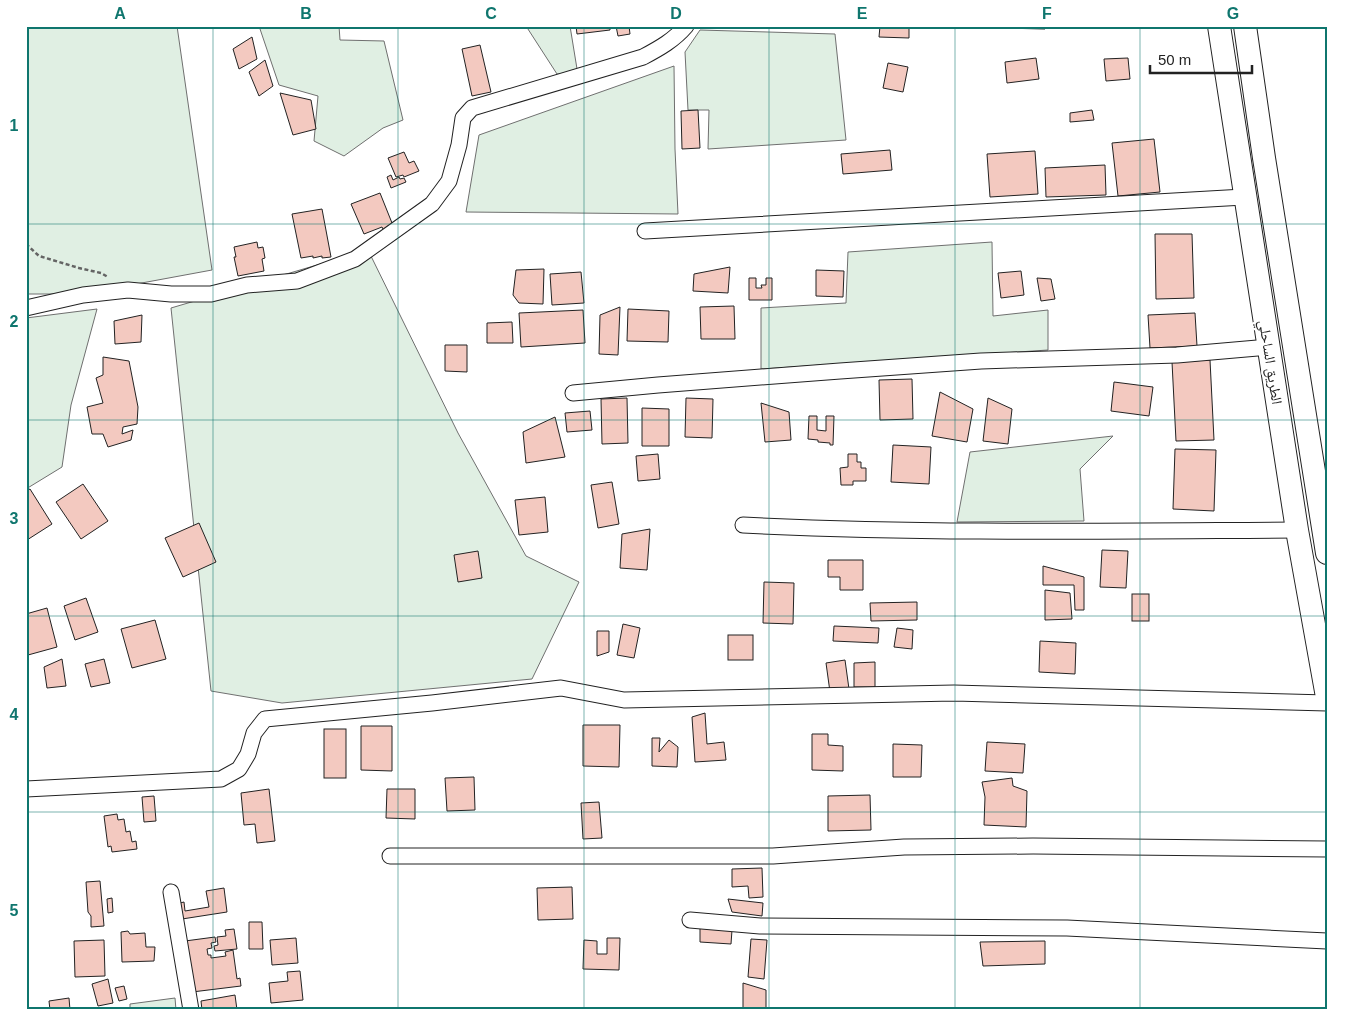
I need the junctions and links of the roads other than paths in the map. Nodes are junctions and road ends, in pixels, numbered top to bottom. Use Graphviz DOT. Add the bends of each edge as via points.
graph roads {
  1 [pos="686,26"];
  2 [pos="1219,26"];
  3 [pos="1245,26"];
  4 [pos="1244,197"];
  5 [pos="645,231"];
  6 [pos="26,308"];
  7 [pos="1269,347"];
  8 [pos="573,393"];
  9 [pos="743,525"];
  10 [pos="1297,530"];
  11 [pos="1327,553"];
  12 [pos="1327,697"];
  13 [pos="1327,703"];
  14 [pos="26,789"];
  15 [pos="1327,849"];
  16 [pos="390,856"];
  17 [pos="171,892"];
  18 [pos="690,920"];
  19 [pos="1327,941"];
  20 [pos="192,1010"];
  1 -- 6 [label="street" via="674,38 643,57 472,108 463,118 449,181 432,204 355,259 297,281 247,285 211,294 128,290 83,295"];
  2 -- 4 [label="highway, الطريق الساحلي"];
  3 -- 11 [label="highway, الطريق الساحلي"];
  4 -- 5 [label="street"];
  4 -- 7 [label="highway, الطريق الساحلي"];
  7 -- 8 [label="street" via="1177,354 981,361"];
  7 -- 10 [label="highway, الطريق الساحلي"];
  9 -- 10 [label="street" via="830,530"];
  10 -- 12 [label="highway, الطريق الساحلي"];
  13 -- 14 [label="street" via="954,693 624,700 560,688 265,719 254,733 248,754 239,769 221,779"];
  15 -- 16 [label="street" via="1033,846 904,847 773,856"];
  17 -- 20 [label="street"];
  18 -- 19 [label="street" via="760,926 1067,928"];
}
